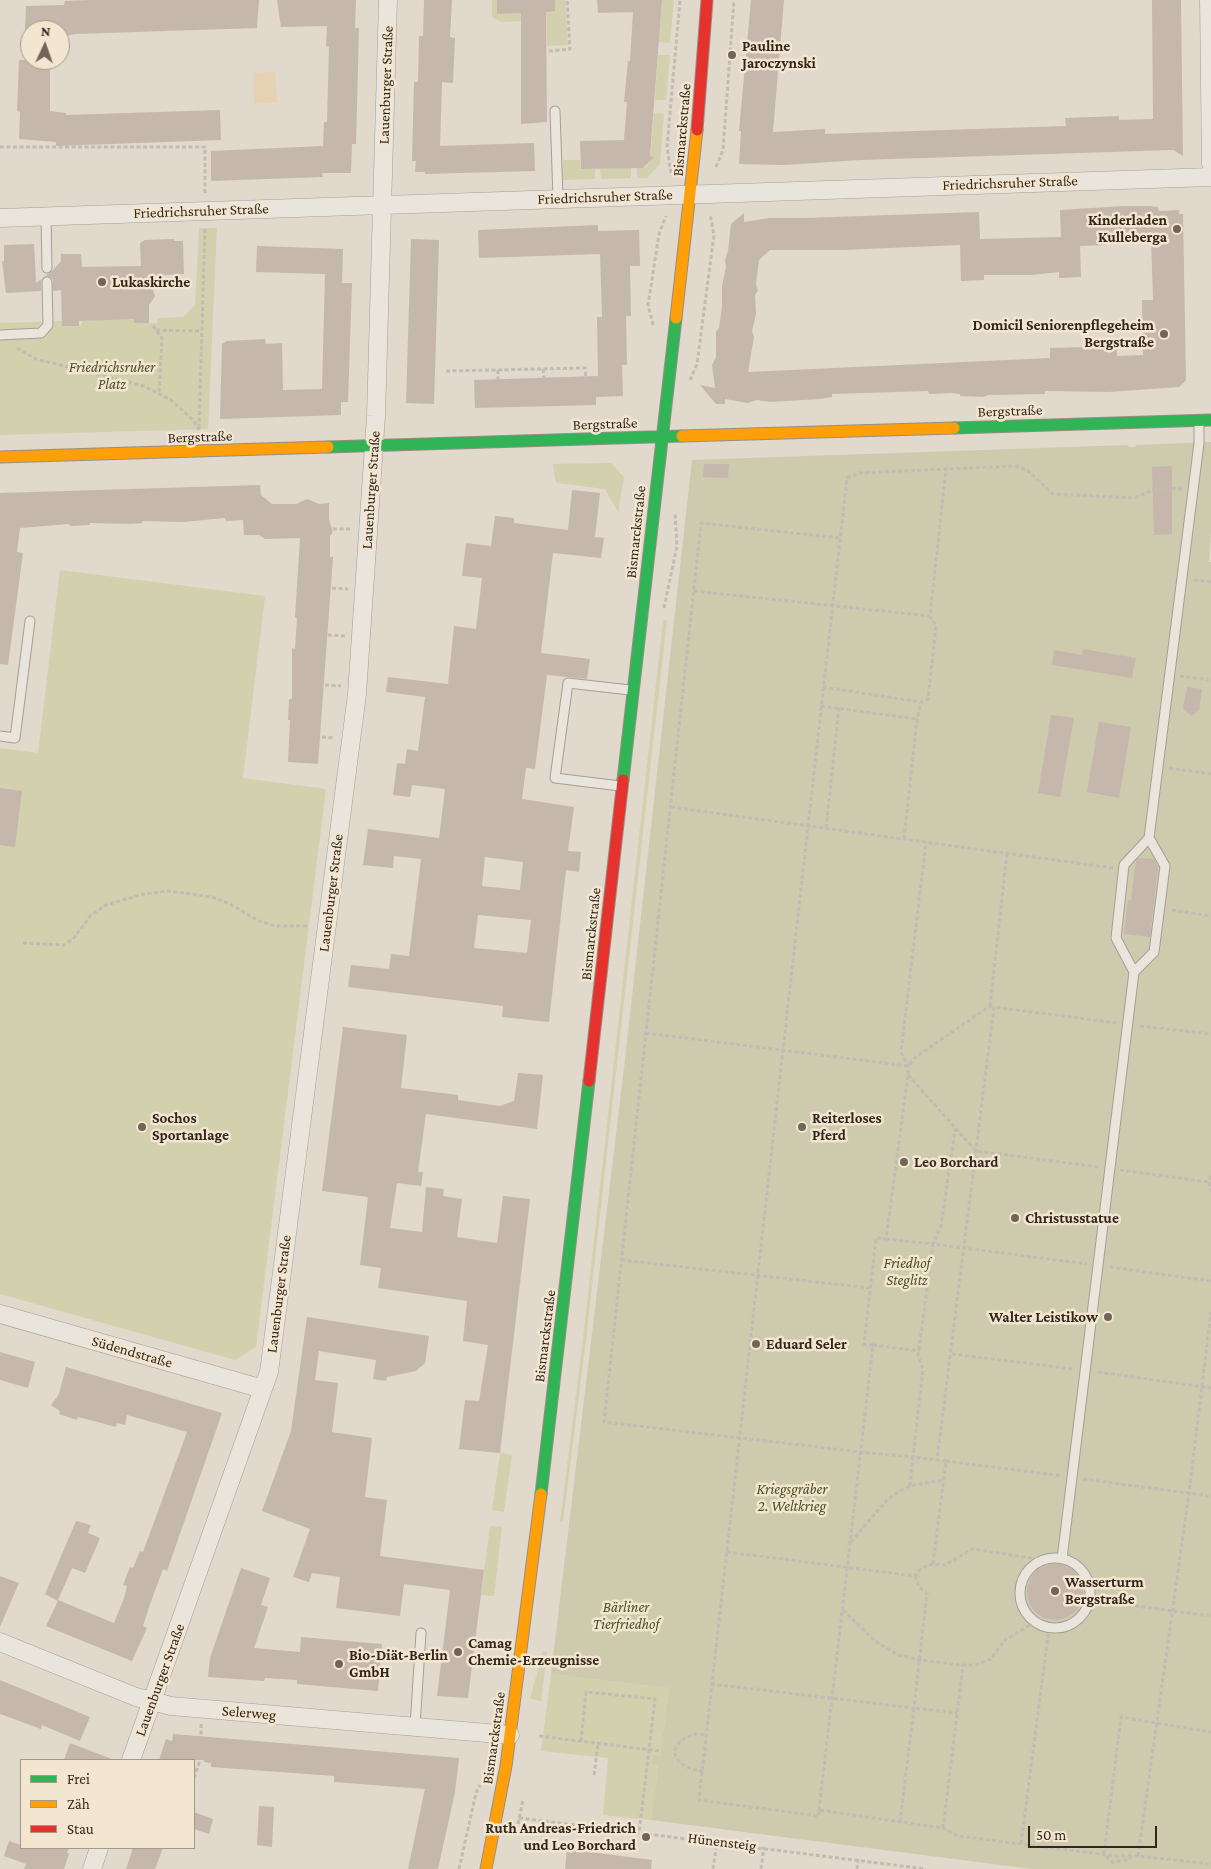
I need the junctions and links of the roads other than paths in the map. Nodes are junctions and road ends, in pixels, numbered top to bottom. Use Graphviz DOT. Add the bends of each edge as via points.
graph roads {
  1 [pos="388,0"];
  2 [pos="707,0"];
  3 [pos="1209,0"];
  4 [pos="555,111"];
  5 [pos="1211,164"];
  6 [pos="1211,177"];
  7 [pos="691,194"];
  8 [pos="558,198"];
  9 [pos="382,204"];
  10 [pos="46,217"];
  11 [pos="0,218"];
  12 [pos="47,268"];
  13 [pos="47,282"];
  14 [pos="0,335"];
  15 [pos="1205,420"];
  16 [pos="661,438"];
  17 [pos="374,447"];
  18 [pos="0,457"];
  19 [pos="30,620"];
  20 [pos="633,690"];
  21 [pos="0,736"];
  22 [pos="622,786"];
  23 [pos="1149,838"];
  24 [pos="1134,972"];
  25 [pos="0,1314"];
  26 [pos="263,1389"];
  27 [pos="1062,1558"];
  28 [pos="421,1634"];
  29 [pos="0,1642"];
  30 [pos="152,1702"];
  31 [pos="415,1726"];
  32 [pos="510,1734"];
  33 [pos="131,1759"];
  34 [pos="99,1849"];
  35 [pos="92,1869"];
  36 [pos="486,1869"];
  1 -- 9 [label="street, Lauenburger Straße"];
  2 -- 7 [label="street, Bismarckstraße"];
  3 -- 5 [label="street"];
  4 -- 8 [label="lane"];
  6 -- 7 [label="street, Friedrichsruher Straße"];
  7 -- 8 [label="street, Friedrichsruher Straße"];
  7 -- 16 [label="street, Bismarckstraße"];
  8 -- 9 [label="street, Friedrichsruher Straße"];
  9 -- 10 [label="street, Friedrichsruher Straße"];
  9 -- 17 [label="street, Lauenburger Straße"];
  10 -- 11 [label="street, Friedrichsruher Straße"];
  10 -- 12 [label="lane"];
  13 -- 14 [label="lane" via="48,325 41,333"];
  15 -- 16 [label="street, Bergstraße"];
  15 -- 23 [label="lane" via="1192,490"];
  16 -- 17 [label="street, Bergstraße"];
  16 -- 20 [label="street, Bismarckstraße"];
  17 -- 18 [label="street, Bergstraße"];
  17 -- 26 [label="street, Lauenburger Straße" via="357,694 270,1367"];
  19 -- 21 [label="lane" via="15,738"];
  20 -- 22 [label="street, Bismarckstraße"];
  20 -- 22 [label="lane" via="568,683 555,778"];
  22 -- 32 [label="street, Bismarckstraße" via="555,1387"];
  23 -- 24 [label="lane" via="1165,866 1154,952"];
  23 -- 24 [label="lane" via="1124,865 1116,938"];
  24 -- 27 [label="lane"];
  25 -- 26 [label="street, Südendstraße"];
  26 -- 30 [label="street, Lauenburger Straße"];
  27 -- 27 [label="lane" via="1079,1567 1087,1577 1090,1600 1079,1619 1065,1627 1048,1628 1027,1614 1020,1594 1026,1573 1044,1560"];
  28 -- 31 [label="lane"];
  29 -- 30 [label="street, Selerweg"];
  30 -- 31 [label="street, Selerweg"];
  30 -- 33 [label="street, Lauenburger Straße"];
  31 -- 32 [label="street, Selerweg"];
  32 -- 36 [label="street, Bismarckstraße"];
  34 -- 35 [label="street"];
}
